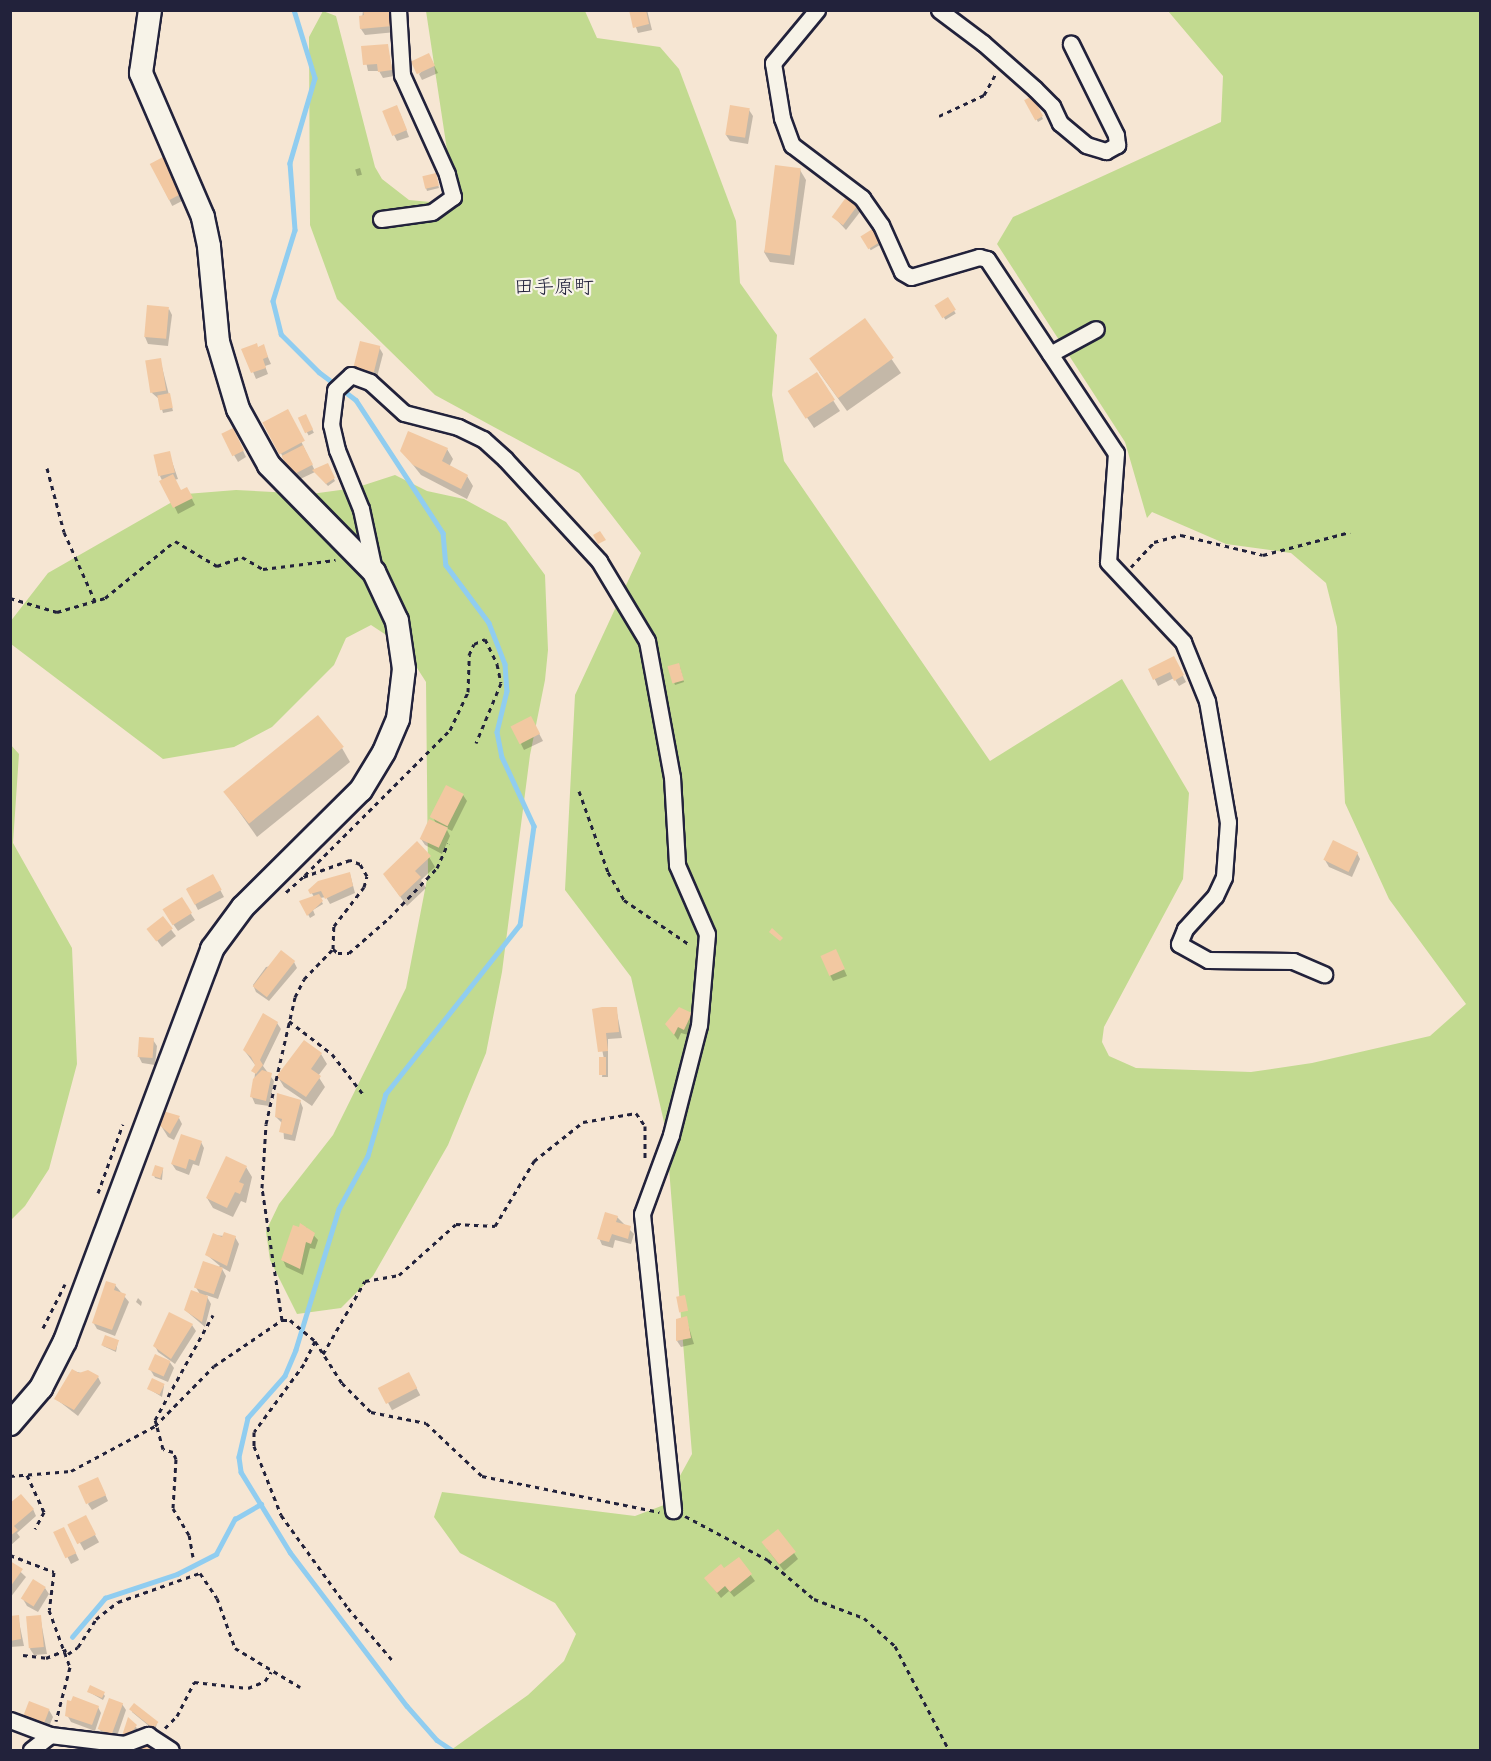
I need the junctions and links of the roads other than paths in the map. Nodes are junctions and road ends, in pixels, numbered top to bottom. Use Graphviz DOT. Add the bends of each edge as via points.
graph roads {
  1 [pos="150,10"];
  2 [pos="398,10"];
  3 [pos="817,10"];
  4 [pos="939,10"];
  5 [pos="1071,44"];
  6 [pos="381,219"];
  7 [pos="1096,329"];
  8 [pos="1050,354"];
  9 [pos="374,572"];
  10 [pos="1324,974"];
  11 [pos="10,1424"];
  12 [pos="673,1510"];
  13 [pos="10,1720"];
  14 [pos="50,1740"];
  15 [pos="31,1750"];
  16 [pos="171,1750"];
  1 -- 9 [label="street" via="141,73 203,217 218,342 238,410 269,465"];
  2 -- 6 [label="street" via="402,75 447,174 453,197 432,212"];
  3 -- 8 [label="street" via="773,63 782,118 792,145 862,198 881,225 902,272 911,277 979,257 987,259"];
  4 -- 5 [label="street" via="983,43 1052,106 1060,123 1086,145 1106,151 1116,145 1116,135"];
  7 -- 8 [label="street"];
  8 -- 10 [label="street" via="1116,453 1108,562 1183,642 1206,701 1228,822 1224,877 1215,896 1178,939 1179,944 1208,960 1293,961"];
  9 -- 11 [label="street" via="397,621 404,669 398,719 384,752 361,790 243,908 212,949 64,1341 41,1388"];
  9 -- 12 [label="street" via="361,508 335,442 331,403 338,386 357,375 404,413 458,427 483,439 576,532 614,583 647,641 672,777 677,865 699,909 707,934 708,955 696,1036 671,1135 642,1214"];
  13 -- 14 [label="street"];
  14 -- 15 [label="street"];
  14 -- 16 [label="street" via="124,1744 148,1735"];
}
